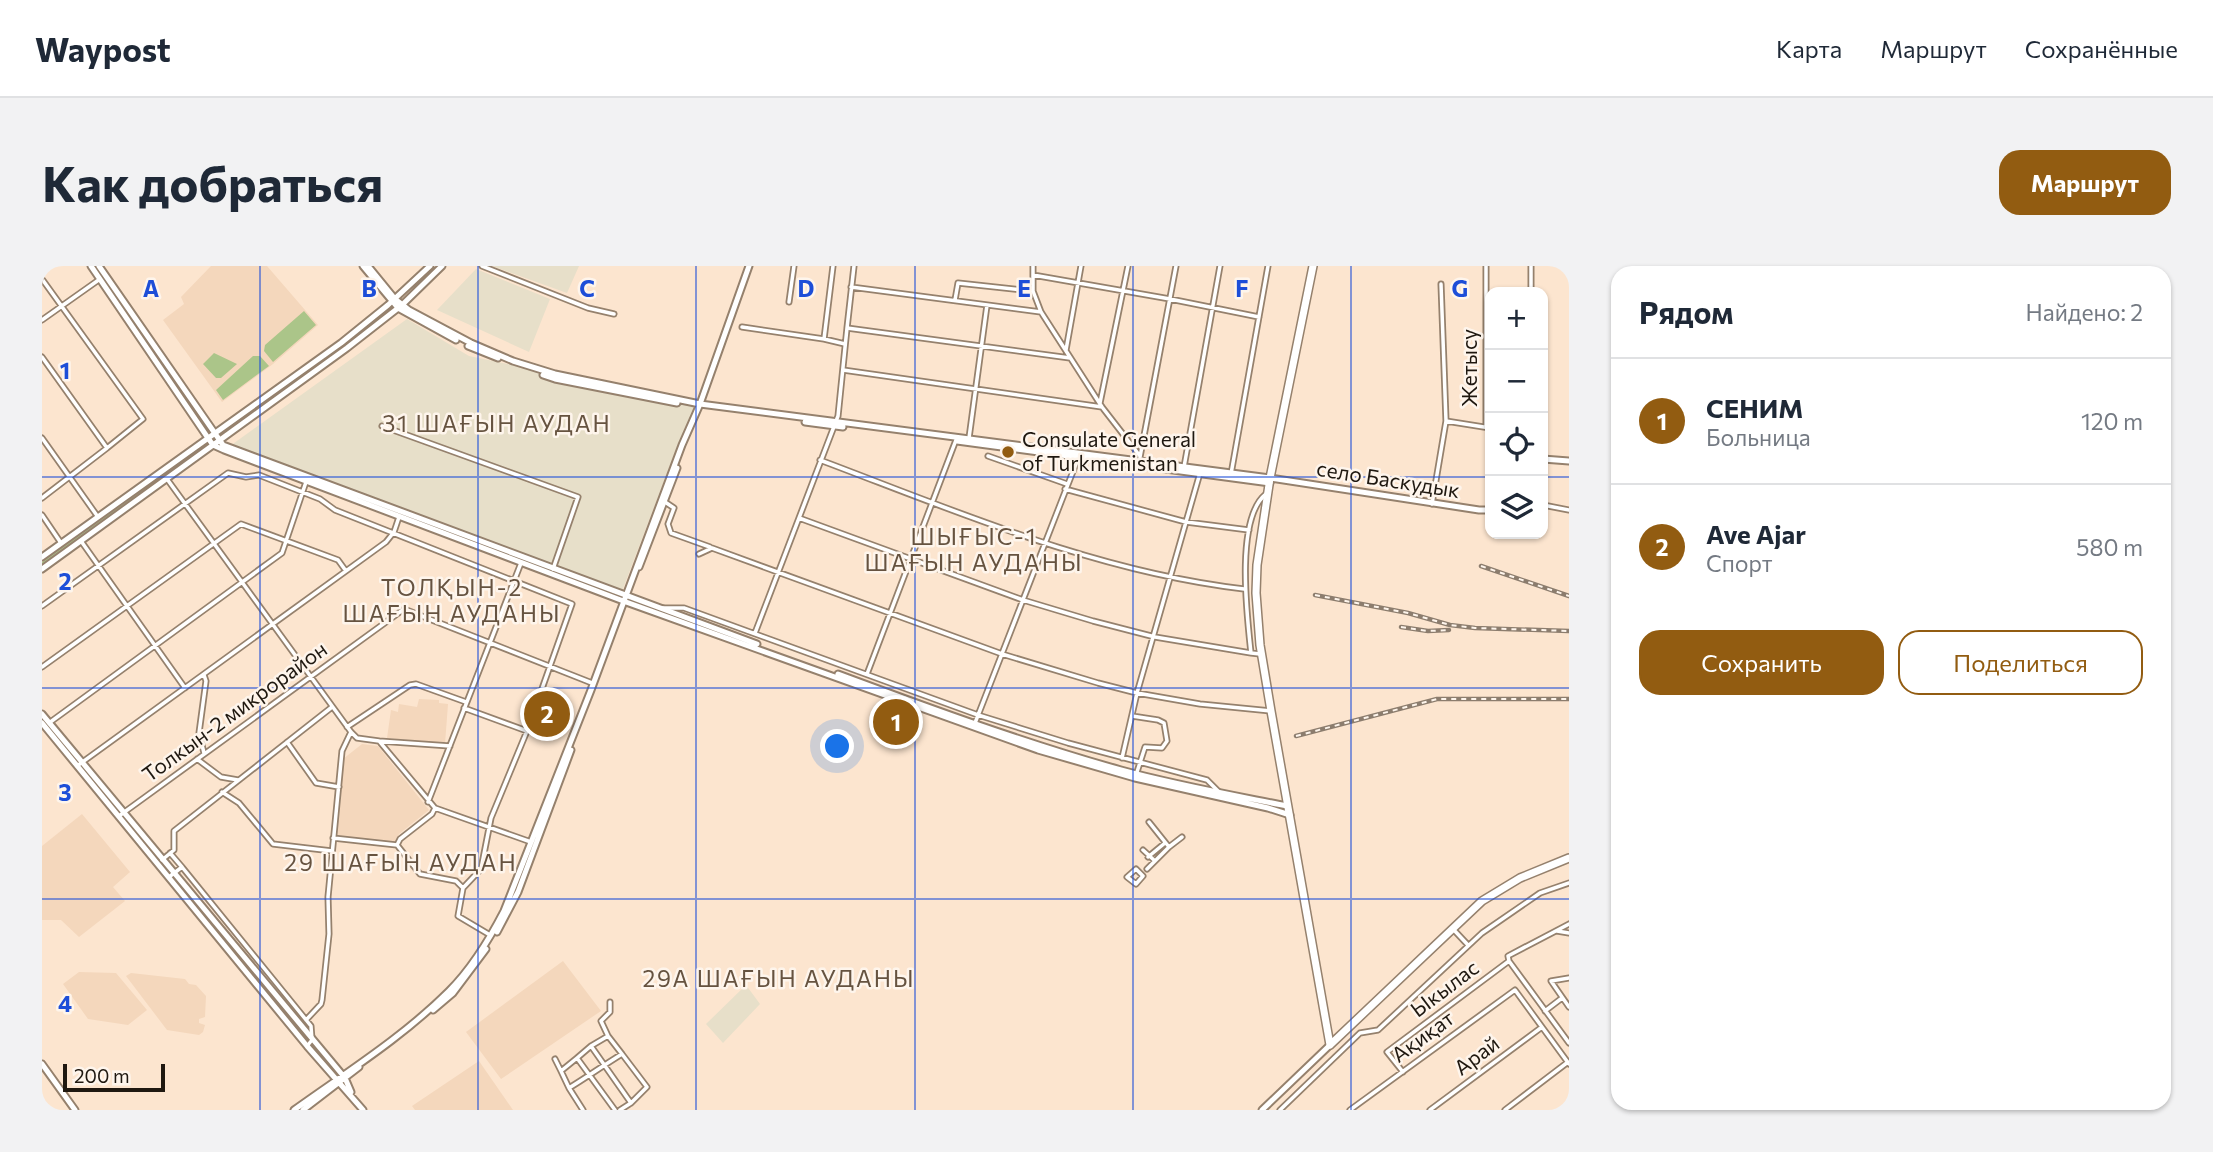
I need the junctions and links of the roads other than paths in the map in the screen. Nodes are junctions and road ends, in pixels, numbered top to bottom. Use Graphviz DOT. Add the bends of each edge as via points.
graph roads {
  1 [pos="91,266"];
  2 [pos="99,266"];
  3 [pos="366,266"];
  4 [pos="430,266"];
  5 [pos="442,266"];
  6 [pos="482,266"];
  7 [pos="751,266"];
  8 [pos="794,266"];
  9 [pos="833,266"];
  10 [pos="854,266"];
  11 [pos="1033,266"];
  12 [pos="1081,266"];
  13 [pos="1128,266"];
  14 [pos="1176,266"];
  15 [pos="1220,266"];
  16 [pos="1268,266"];
  17 [pos="1313,266"];
  18 [pos="1486,266"];
  19 [pos="1531,266"];
  20 [pos="1033,275"];
  21 [pos="42,279"];
  22 [pos="100,279"];
  23 [pos="1077,282"];
  24 [pos="1441,284"];
  25 [pos="851,287"];
  26 [pos="1531,287"];
  27 [pos="1124,291"];
  28 [pos="1033,292"];
  29 [pos="1170,299"];
  30 [pos="393,301"];
  31 [pos="955,301"];
  32 [pos="789,302"];
  33 [pos="987,305"];
  34 [pos="61,306"];
  35 [pos="400,306"];
  36 [pos="1213,308"];
  37 [pos="1041,312"];
  38 [pos="614,314"];
  39 [pos="1259,317"];
  40 [pos="42,320"];
  41 [pos="742,327"];
  42 [pos="847,328"];
  43 [pos="824,339"];
  44 [pos="845,344"];
  45 [pos="981,346"];
  46 [pos="1065,350"];
  47 [pos="42,357"];
  48 [pos="1070,358"];
  49 [pos="843,370"];
  50 [pos="976,389"];
  51 [pos="1101,405"];
  52 [pos="701,406"];
  53 [pos="1488,413"];
  54 [pos="1446,421"];
  55 [pos="834,424"];
  56 [pos="382,426"];
  57 [pos="1485,428"];
  58 [pos="211,436"];
  59 [pos="42,438"];
  60 [pos="956,439"];
  61 [pos="969,441"];
  62 [pos="216,443"];
  63 [pos="107,448"];
  64 [pos="988,456"];
  65 [pos="1079,456"];
  66 [pos="183,457"];
  67 [pos="1548,459"];
  68 [pos="820,460"];
  69 [pos="1140,461"];
  70 [pos="1569,461"];
  71 [pos="188,463"];
  72 [pos="1183,470"];
  73 [pos="1200,472"];
  74 [pos="70,476"];
  75 [pos="1231,476"];
  76 [pos="167,478"];
  77 [pos="307,480"];
  78 [pos="1268,482"];
  79 [pos="1066,486"];
  80 [pos="303,493"];
  81 [pos="42,498"];
  82 [pos="664,502"];
  83 [pos="933,502"];
  84 [pos="186,503"];
  85 [pos="1432,504"];
  86 [pos="1548,506"];
  87 [pos="1485,509"];
  88 [pos="1569,510"];
  89 [pos="42,515"];
  90 [pos="98,517"];
  91 [pos="400,517"];
  92 [pos="799,518"];
  93 [pos="1186,522"];
  94 [pos="1249,530"];
  95 [pos="394,532"];
  96 [pos="449,533"];
  97 [pos="81,541"];
  98 [pos="286,541"];
  99 [pos="61,543"];
  100 [pos="215,543"];
  101 [pos="1044,543"];
  102 [pos="712,548"];
  103 [pos="699,554"];
  104 [pos="42,557"];
  105 [pos="911,558"];
  106 [pos="523,560"];
  107 [pos="99,565"];
  108 [pos="42,569"];
  109 [pos="552,571"];
  110 [pos="346,572"];
  111 [pos="779,572"];
  112 [pos="1171,578"];
  113 [pos="515,580"];
  114 [pos="243,582"];
  115 [pos="1244,589"];
  116 [pos="626,599"];
  117 [pos="1023,600"];
  118 [pos="42,606"];
  119 [pos="127,606"];
  120 [pos="657,609"];
  121 [pos="891,612"];
  122 [pos="275,624"];
  123 [pos="755,633"];
  124 [pos="1155,637"];
  125 [pos="490,643"];
  126 [pos="155,645"];
  127 [pos="1251,653"];
  128 [pos="1261,653"];
  129 [pos="1002,654"];
  130 [pos="550,666"];
  131 [pos="42,667"];
  132 [pos="867,674"];
  133 [pos="204,676"];
  134 [pos="311,677"];
  135 [pos="594,684"];
  136 [pos="186,688"];
  137 [pos="1137,693"];
  138 [pos="466,702"];
  139 [pos="332,707"];
  140 [pos="464,708"];
  141 [pos="1271,711"];
  142 [pos="42,713"];
  143 [pos="978,715"];
  144 [pos="1132,716"];
  145 [pos="45,724"];
  146 [pos="974,726"];
  147 [pos="349,730"];
  148 [pos="527,731"];
  149 [pos="379,741"];
  150 [pos="287,742"];
  151 [pos="450,746"];
  152 [pos="204,753"];
  153 [pos="1122,758"];
  154 [pos="197,759"];
  155 [pos="1139,762"];
  156 [pos="80,764"];
  157 [pos="1136,776"];
  158 [pos="238,780"];
  159 [pos="339,787"];
  160 [pos="222,792"];
  161 [pos="1221,796"];
  162 [pos="428,802"];
  163 [pos="1287,806"];
  164 [pos="435,808"];
  165 [pos="121,815"];
  166 [pos="1290,815"];
  167 [pos="1149,822"];
  168 [pos="489,828"];
  169 [pos="1182,837"];
  170 [pos="333,838"];
  171 [pos="534,843"];
  172 [pos="1165,843"];
  173 [pos="397,845"];
  174 [pos="1169,847"];
  175 [pos="1143,850"];
  176 [pos="332,851"];
  177 [pos="170,853"];
  178 [pos="1148,857"];
  179 [pos="1569,858"];
  180 [pos="162,860"];
  181 [pos="1155,861"];
  182 [pos="182,867"];
  183 [pos="1147,869"];
  184 [pos="171,875"];
  185 [pos="1569,883"];
  186 [pos="463,888"];
  187 [pos="1569,924"];
  188 [pos="1453,929"];
  189 [pos="1556,931"];
  190 [pos="1569,933"];
  191 [pos="493,936"];
  192 [pos="1468,945"];
  193 [pos="1509,961"];
  194 [pos="1569,978"];
  195 [pos="1562,998"];
  196 [pos="611,1002"];
  197 [pos="1569,1007"];
  198 [pos="1545,1010"];
  199 [pos="306,1020"];
  200 [pos="1542,1027"];
  201 [pos="608,1036"];
  202 [pos="312,1040"];
  203 [pos="1569,1043"];
  204 [pos="1330,1045"];
  205 [pos="307,1046"];
  206 [pos="591,1046"];
  207 [pos="622,1054"];
  208 [pos="577,1058"];
  209 [pos="555,1059"];
  210 [pos="1569,1063"];
  211 [pos="42,1064"];
  212 [pos="604,1065"];
  213 [pos="561,1071"];
  214 [pos="1402,1072"];
  215 [pos="591,1075"];
  216 [pos="343,1077"];
  217 [pos="336,1082"];
  218 [pos="569,1088"];
  219 [pos="352,1095"];
  220 [pos="631,1103"];
  221 [pos="75,1110"];
  222 [pos="294,1110"];
  223 [pos="303,1110"];
  224 [pos="363,1110"];
  225 [pos="583,1110"];
  226 [pos="617,1110"];
  227 [pos="1262,1110"];
  228 [pos="1280,1110"];
  229 [pos="1350,1110"];
  230 [pos="1430,1110"];
  231 [pos="1505,1110"];
  1 -- 22 [label="main road"];
  2 -- 58 [label="main road"];
  3 -- 30 [label="main road, село Баскудык"];
  4 -- 30 [label="main road"];
  5 -- 35 [label="main road"];
  6 -- 38 [label="street" via="576,304"];
  7 -- 52 [label="main road"];
  8 -- 32 [label="street"];
  9 -- 43 [label="street"];
  10 -- 25 [label="street"];
  11 -- 20 [label="street"];
  12 -- 23 [label="street"];
  13 -- 27 [label="street"];
  14 -- 29 [label="street"];
  15 -- 36 [label="street"];
  16 -- 39 [label="street"];
  17 -- 78 [label="main road"];
  18 -- 53 [label="street, Жетысу"];
  19 -- 26 [label="street"];
  20 -- 23 [label="street"];
  20 -- 28 [label="street"];
  21 -- 34 [label="street"];
  22 -- 34 [label="street"];
  22 -- 58 [label="main road"];
  23 -- 27 [label="street"];
  23 -- 46 [label="street"];
  24 -- 54 [label="street"];
  25 -- 31 [label="street"];
  25 -- 42 [label="street"];
  27 -- 29 [label="street"];
  27 -- 51 [label="street"];
  28 -- 31 [label="street" via="958,283"];
  28 -- 37 [label="street"];
  29 -- 36 [label="street"];
  29 -- 69 [label="street"];
  30 -- 35 [label="main road, село Баскудык"];
  30 -- 58 [label="main road"];
  31 -- 33 [label="street"];
  33 -- 37 [label="street"];
  33 -- 45 [label="street"];
  34 -- 40 [label="street"];
  34 -- 63 [label="street" via="143,419"];
  35 -- 52 [label="main road, село Баскудык" via="428,326 481,352 555,379"];
  35 -- 62 [label="main road"];
  36 -- 39 [label="street"];
  36 -- 72 [label="street"];
  37 -- 46 [label="street"];
  39 -- 75 [label="street"];
  41 -- 43 [label="street"];
  42 -- 44 [label="street"];
  42 -- 45 [label="street"];
  43 -- 44 [label="street"];
  44 -- 49 [label="street"];
  45 -- 48 [label="street"];
  45 -- 50 [label="street"];
  46 -- 48 [label="street"];
  47 -- 63 [label="street"];
  48 -- 51 [label="street"];
  49 -- 50 [label="street"];
  49 -- 55 [label="street"];
  50 -- 51 [label="street"];
  50 -- 61 [label="street"];
  51 -- 69 [label="street"];
  52 -- 55 [label="main road, село Баскудык"];
  52 -- 82 [label="main road"];
  52 -- 116 [label="main road" via="682,445"];
  54 -- 57 [label="street"];
  54 -- 85 [label="street"];
  55 -- 60 [label="main road, село Баскудык"];
  55 -- 68 [label="street"];
  56 -- 109 [label="street" via="578,497"];
  58 -- 62 [label="main road"];
  58 -- 66 [label="main road"];
  59 -- 74 [label="street"];
  60 -- 61 [label="main road, село Баскудык"];
  60 -- 83 [label="street"];
  61 -- 65 [label="main road, село Баскудык"];
  62 -- 71 [label="main road"];
  62 -- 77 [label="main road"];
  63 -- 74 [label="street"];
  64 -- 79 [label="street"];
  65 -- 69 [label="main road, село Баскудык"];
  65 -- 79 [label="street"];
  66 -- 71 [label="main road"];
  66 -- 90 [label="main road"];
  67 -- 70 [label="main road"];
  68 -- 83 [label="street"];
  68 -- 92 [label="street"];
  69 -- 72 [label="main road, село Баскудык"];
  71 -- 76 [label="main road"];
  72 -- 73 [label="main road, село Баскудык"];
  73 -- 75 [label="main road, село Баскудык"];
  73 -- 93 [label="street"];
  74 -- 81 [label="street"];
  74 -- 90 [label="street"];
  75 -- 78 [label="main road, село Баскудык"];
  76 -- 84 [label="street"];
  76 -- 97 [label="main road"];
  77 -- 80 [label="street"];
  77 -- 91 [label="main road"];
  77 -- 96 [label="main road"];
  78 -- 85 [label="main road, село Баскудык"];
  78 -- 94 [label="street" via="1253,508"];
  78 -- 128 [label="main road" via="1255,593"];
  79 -- 93 [label="street"];
  79 -- 101 [label="street"];
  80 -- 84 [label="street" via="259,475 228,473"];
  80 -- 95 [label="street"];
  80 -- 98 [label="street"];
  82 -- 102 [label="street" via="674,508 668,524 671,533"];
  82 -- 116 [label="main road"];
  83 -- 101 [label="street"];
  83 -- 105 [label="street"];
  84 -- 100 [label="street"];
  84 -- 107 [label="street"];
  85 -- 87 [label="main road, село Баскудык"];
  86 -- 88 [label="street"];
  89 -- 99 [label="street"];
  90 -- 99 [label="main road"];
  91 -- 95 [label="street"];
  91 -- 96 [label="main road"];
  92 -- 105 [label="street"];
  92 -- 111 [label="street"];
  93 -- 94 [label="street"];
  93 -- 112 [label="street"];
  94 -- 115 [label="street"];
  95 -- 110 [label="street"];
  95 -- 113 [label="street"];
  96 -- 106 [label="main road"];
  97 -- 107 [label="street"];
  97 -- 108 [label="main road"];
  98 -- 100 [label="street" via="241,524"];
  98 -- 110 [label="street" via="338,560"];
  98 -- 114 [label="street" via="282,553"];
  99 -- 104 [label="main road"];
  100 -- 114 [label="street"];
  100 -- 119 [label="street"];
  101 -- 112 [label="street"];
  101 -- 117 [label="street"];
  102 -- 103 [label="street"];
  102 -- 111 [label="street"];
  105 -- 117 [label="street"];
  105 -- 121 [label="street"];
  106 -- 109 [label="main road"];
  106 -- 113 [label="street"];
  107 -- 118 [label="street"];
  107 -- 119 [label="street"];
  109 -- 116 [label="main road"];
  110 -- 122 [label="street"];
  111 -- 121 [label="street"];
  111 -- 123 [label="street"];
  112 -- 115 [label="street"];
  112 -- 124 [label="street"];
  113 -- 125 [label="street"];
  113 -- 130 [label="street" via="572,604"];
  114 -- 122 [label="street"];
  114 -- 126 [label="street"];
  115 -- 127 [label="street"];
  116 -- 120 [label="main road"];
  116 -- 135 [label="main road"];
  117 -- 124 [label="street"];
  117 -- 129 [label="street"];
  119 -- 126 [label="street"];
  119 -- 131 [label="street"];
  120 -- 123 [label="street" via="684,607"];
  120 -- 146 [label="main road"];
  121 -- 129 [label="street"];
  121 -- 132 [label="street"];
  122 -- 133 [label="street"];
  122 -- 134 [label="street"];
  123 -- 132 [label="street"];
  124 -- 127 [label="street"];
  124 -- 137 [label="street"];
  125 -- 130 [label="street"];
  125 -- 134 [label="street, Толкын-2 микрорайон" via="404,609"];
  125 -- 138 [label="street"];
  126 -- 136 [label="street"];
  126 -- 145 [label="street"];
  127 -- 128 [label="street"];
  128 -- 141 [label="main road"];
  129 -- 137 [label="street"];
  129 -- 143 [label="street"];
  130 -- 135 [label="street"];
  130 -- 148 [label="street"];
  132 -- 143 [label="street"];
  133 -- 136 [label="street"];
  133 -- 152 [label="street" via="199,733"];
  134 -- 139 [label="street"];
  134 -- 152 [label="street, Толкын-2 микрорайон"];
  135 -- 171 [label="main road"];
  136 -- 156 [label="street"];
  137 -- 141 [label="street"];
  137 -- 144 [label="street"];
  138 -- 140 [label="street"];
  138 -- 147 [label="street" via="410,685"];
  139 -- 147 [label="street"];
  139 -- 150 [label="street"];
  140 -- 148 [label="street"];
  140 -- 151 [label="street"];
  141 -- 163 [label="main road"];
  142 -- 145 [label="main road"];
  143 -- 146 [label="street"];
  143 -- 153 [label="street"];
  144 -- 153 [label="street"];
  144 -- 155 [label="street" via="1164,723 1167,741 1165,746 1145,747"];
  145 -- 156 [label="main road"];
  146 -- 157 [label="main road" via="1050,754"];
  147 -- 149 [label="street" via="357,738"];
  147 -- 159 [label="street"];
  148 -- 168 [label="street"];
  149 -- 151 [label="street"];
  149 -- 162 [label="street"];
  150 -- 158 [label="street"];
  150 -- 159 [label="street" via="316,783"];
  151 -- 162 [label="street"];
  152 -- 154 [label="street, Толкын-2 микрорайон"];
  153 -- 155 [label="street"];
  154 -- 158 [label="street" via="221,777"];
  154 -- 165 [label="street, Толкын-2 микрорайон"];
  155 -- 157 [label="street"];
  155 -- 161 [label="street" via="1207,780"];
  156 -- 165 [label="main road"];
  157 -- 161 [label="main road"];
  158 -- 160 [label="street"];
  159 -- 170 [label="street"];
  160 -- 176 [label="street" via="239,803 273,844"];
  160 -- 177 [label="street" via="174,831"];
  161 -- 163 [label="main road"];
  161 -- 166 [label="main road"];
  162 -- 164 [label="street"];
  163 -- 166 [label="main road"];
  164 -- 168 [label="street"];
  164 -- 173 [label="street"];
  165 -- 180 [label="main road"];
  165 -- 184 [label="main road"];
  166 -- 204 [label="main road"];
  167 -- 172 [label="street"];
  168 -- 171 [label="street"];
  168 -- 186 [label="street" via="481,869"];
  169 -- 174 [label="street"];
  170 -- 173 [label="street"];
  170 -- 176 [label="street"];
  171 -- 191 [label="main road"];
  172 -- 174 [label="street"];
  172 -- 178 [label="street"];
  173 -- 186 [label="street" via="420,874 456,881"];
  174 -- 181 [label="street"];
  175 -- 178 [label="street"];
  176 -- 199 [label="street" via="322,1000"];
  177 -- 180 [label="street"];
  177 -- 182 [label="street"];
  178 -- 181 [label="street"];
  179 -- 188 [label="main road" via="1499,890"];
  180 -- 184 [label="main road"];
  181 -- 183 [label="street"];
  182 -- 184 [label="street"];
  182 -- 199 [label="street"];
  184 -- 202 [label="main road"];
  184 -- 205 [label="main road"];
  185 -- 192 [label="street" via="1539,893"];
  186 -- 191 [label="street" via="457,916"];
  187 -- 189 [label="street"];
  188 -- 192 [label="street"];
  188 -- 204 [label="main road"];
  189 -- 190 [label="street"];
  189 -- 193 [label="street" via="1508,956"];
  191 -- 216 [label="main road" via="450,990 405,1032"];
  192 -- 228 [label="street" via="1378,1030 1360,1033"];
  193 -- 198 [label="street"];
  193 -- 214 [label="street, Ыкылас" via="1387,1052"];
  194 -- 195 [label="street" via="1551,983"];
  195 -- 197 [label="street"];
  195 -- 198 [label="street"];
  196 -- 201 [label="street" via="610,1012 601,1021"];
  198 -- 203 [label="street"];
  199 -- 202 [label="street"];
  200 -- 210 [label="street"];
  200 -- 214 [label="street, Ақиқат" via="1515,989"];
  200 -- 230 [label="street, Арай"];
  201 -- 206 [label="street"];
  201 -- 207 [label="street"];
  202 -- 205 [label="street"];
  202 -- 216 [label="main road"];
  204 -- 227 [label="main road"];
  205 -- 217 [label="main road"];
  206 -- 208 [label="street"];
  206 -- 212 [label="street"];
  207 -- 212 [label="street"];
  207 -- 220 [label="street" via="647,1087"];
  208 -- 213 [label="street"];
  208 -- 215 [label="street"];
  209 -- 213 [label="street"];
  210 -- 231 [label="street"];
  211 -- 221 [label="main road"];
  212 -- 215 [label="street"];
  212 -- 220 [label="street"];
  213 -- 218 [label="street"];
  214 -- 229 [label="street, Ақиқат"];
  215 -- 218 [label="street"];
  215 -- 226 [label="street"];
  216 -- 217 [label="main road"];
  216 -- 219 [label="main road"];
  217 -- 219 [label="main road"];
  217 -- 222 [label="main road"];
  217 -- 223 [label="main road"];
  218 -- 225 [label="street"];
  219 -- 224 [label="main road"];
  220 -- 226 [label="street"];
}
